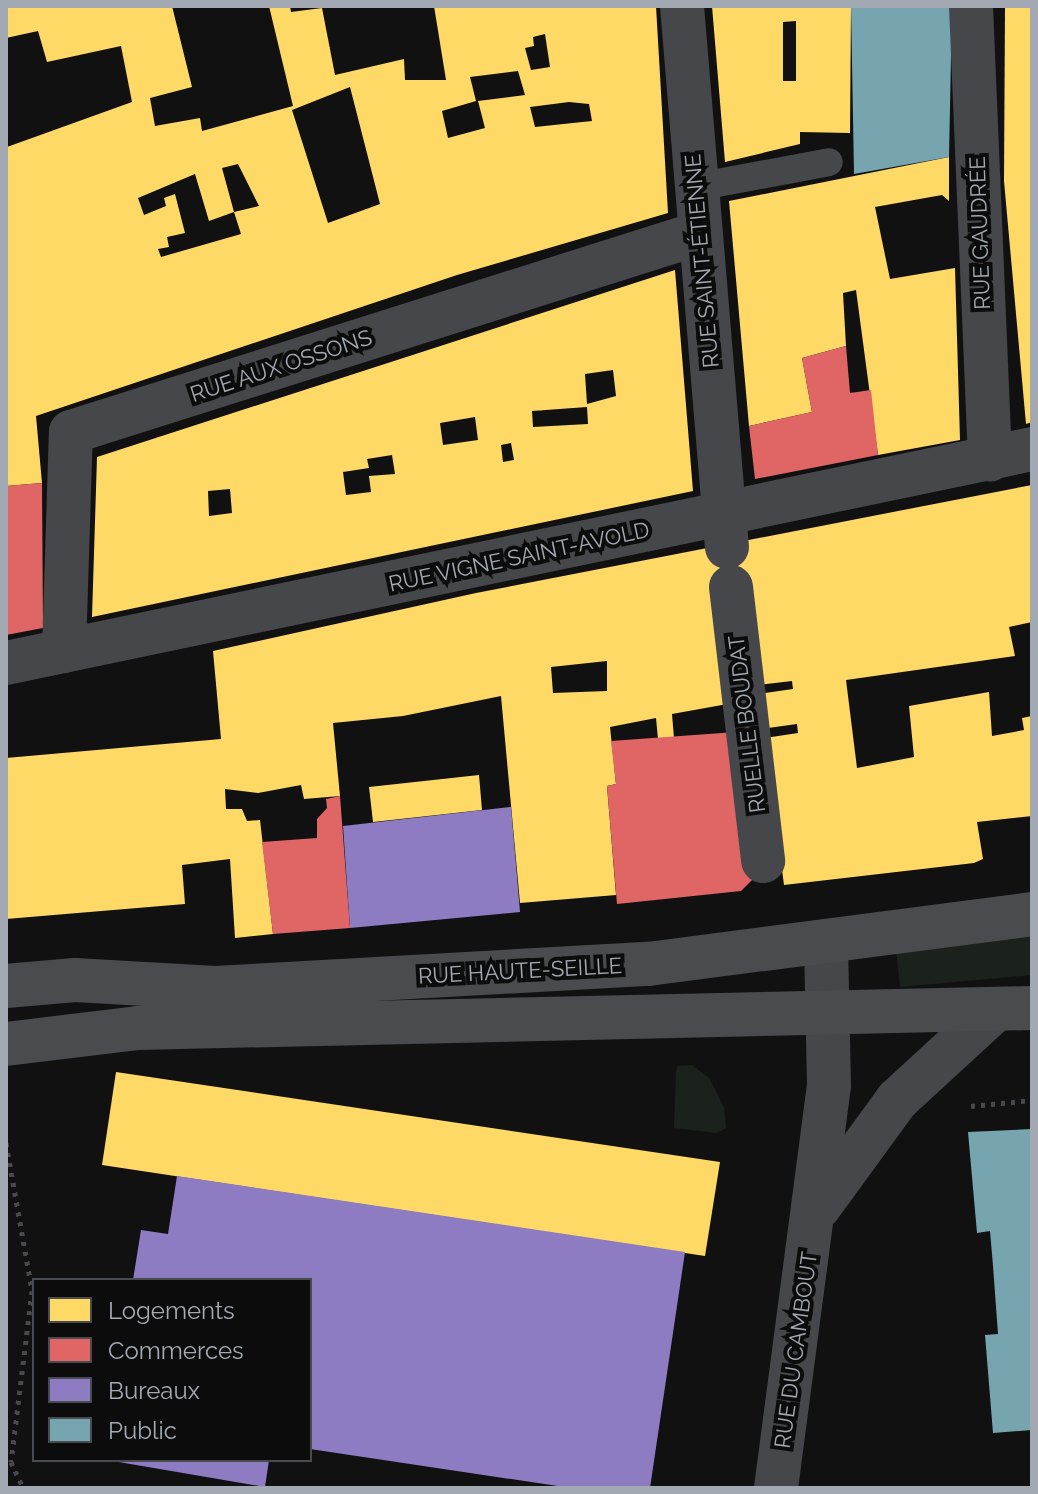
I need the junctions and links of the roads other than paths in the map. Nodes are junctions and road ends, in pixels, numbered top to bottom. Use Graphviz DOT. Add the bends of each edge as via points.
graph roads {
  1 [pos="682,6"];
  2 [pos="971,6"];
  3 [pos="829,162"];
  4 [pos="696,187"];
  5 [pos="700,233"];
  6 [pos="1032,449"];
  7 [pos="990,460"];
  8 [pos="727,550"];
  9 [pos="64,651"];
  10 [pos="6,663"];
  11 [pos="763,861"];
  12 [pos="1032,914"];
  13 [pos="826,942"];
  14 [pos="6,986"];
  15 [pos="1014,1009"];
  16 [pos="831,1015"];
  17 [pos="6,1044"];
  18 [pos="816,1213"];
  19 [pos="776,1488"];
  1 -- 4 [label="street, RUE SAINT-ÉTIENNE"];
  2 -- 7 [label="street, RUE GAUDRÉE"];
  3 -- 4 [label="lane"];
  4 -- 5 [label="street, RUE SAINT-ÉTIENNE"];
  5 -- 8 [label="street, RUE SAINT-ÉTIENNE"];
  5 -- 9 [label="street, RUE AUX OSSONS" via="71,432"];
  6 -- 7 [label="street, RUE VIGNE SAINT-AVOLD"];
  7 -- 8 [label="street, RUE VIGNE SAINT-AVOLD"];
  8 -- 9 [label="street, RUE VIGNE SAINT-AVOLD"];
  8 -- 11 [label="street, RUELLE BOUDAT"];
  9 -- 10 [label="street, RUE VIGNE SAINT-AVOLD"];
  12 -- 13 [label="street, RUE HAUTE-SEILLE"];
  13 -- 14 [label="street, RUE HAUTE-SEILLE" via="648,964 246,986 75,980"];
  13 -- 16 [label="street, RUE DU CAMBOUT"];
  15 -- 16 [label="street"];
  15 -- 18 [label="street, RUE DU CAMBOUT" via="897,1100 844,1167"];
  16 -- 17 [label="street" via="138,1028"];
  16 -- 18 [label="street, RUE DU CAMBOUT"];
  18 -- 19 [label="street, RUE DU CAMBOUT"];
}
